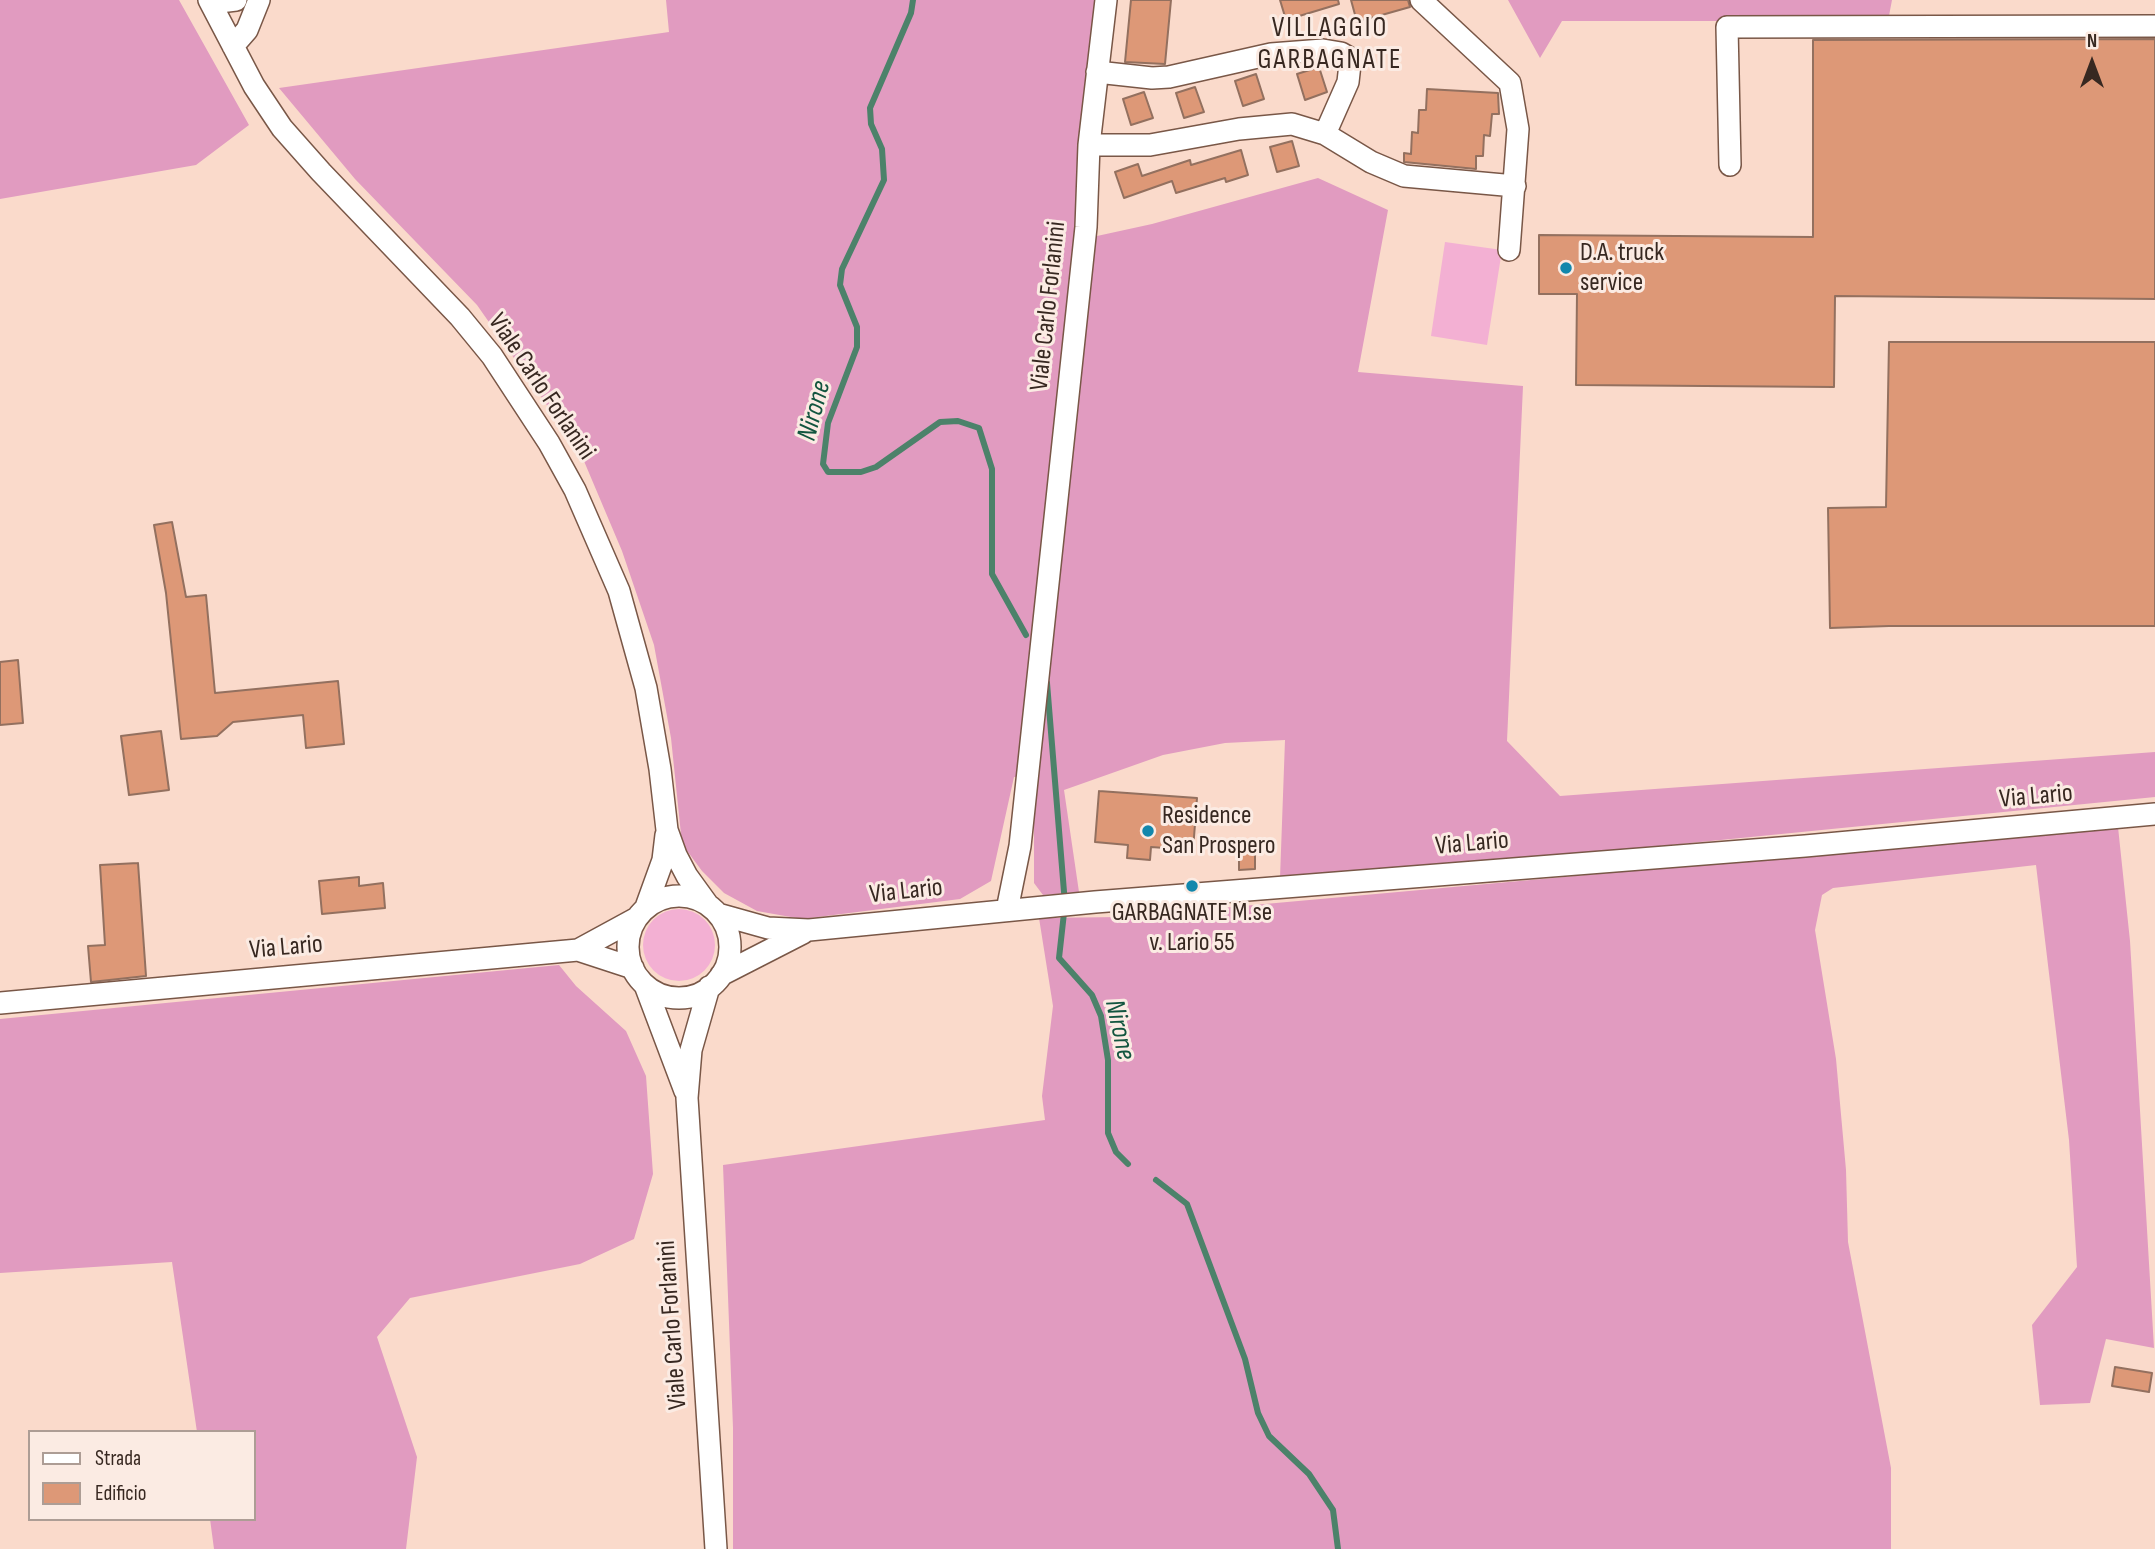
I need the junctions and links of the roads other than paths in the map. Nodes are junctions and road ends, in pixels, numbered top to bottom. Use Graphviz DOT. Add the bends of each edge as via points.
graph roads {
  1 [pos="236,0"];
  2 [pos="259,0"];
  3 [pos="1106,0"];
  4 [pos="1421,0"];
  5 [pos="210,2"];
  6 [pos="2155,26"];
  7 [pos="233,46"];
  8 [pos="1097,72"];
  9 [pos="1325,134"];
  10 [pos="1088,145"];
  11 [pos="1730,165"];
  12 [pos="1516,186"];
  13 [pos="1509,250"];
  14 [pos="2147,815"];
  15 [pos="667,830"];
  16 [pos="713,909"];
  17 [pos="1007,910"];
  18 [pos="641,913"];
  19 [pos="809,930"];
  20 [pos="578,950"];
  21 [pos="639,976"];
  22 [pos="715,981"];
  23 [pos="0,1003"];
  24 [pos="687,1098"];
  25 [pos="716,1549"];
  1 -- 5 [label="street, Viale Carlo Forlanini"];
  2 -- 7 [label="street" via="247,30"];
  3 -- 8 [label="street, Viale Carlo Forlanini"];
  4 -- 12 [label="street" via="1510,83 1518,128"];
  5 -- 7 [label="street, Viale Carlo Forlanini"];
  6 -- 11 [label="street" via="1727,27"];
  7 -- 15 [label="street, Viale Carlo Forlanini" via="282,128 492,356 575,489 619,591 646,688"];
  8 -- 9 [label="street" via="1168,77 1270,54 1341,53 1350,64 1348,82"];
  8 -- 10 [label="street, Viale Carlo Forlanini"];
  9 -- 10 [label="street" via="1285,123 1150,145"];
  9 -- 12 [label="street" via="1404,176"];
  10 -- 17 [label="street, Viale Carlo Forlanini" via="1086,227 1021,832"];
  12 -- 13 [label="street"];
  14 -- 17 [label="street, Via Lario"];
  15 -- 16 [label="street, Viale Carlo Forlanini" via="687,876"];
  15 -- 18 [label="street, Viale Carlo Forlanini" via="663,860"];
  16 -- 18 [label="street" via="693,898 677,896 660,899"];
  16 -- 19 [label="street, Via Lario" via="768,928"];
  16 -- 22 [label="street" via="729,937 730,950"];
  17 -- 19 [label="street, Via Lario"];
  18 -- 20 [label="street, Via Lario"];
  18 -- 21 [label="street" via="629,934 628,951"];
  19 -- 22 [label="street, Via Lario"];
  20 -- 21 [label="street, Via Lario"];
  20 -- 23 [label="street, Via Lario"];
  21 -- 22 [label="street" via="657,993 684,997"];
  21 -- 24 [label="street, Viale Carlo Forlanini"];
  22 -- 24 [label="street, Viale Carlo Forlanini" via="691,1050"];
  24 -- 25 [label="street, Viale Carlo Forlanini"];
}
